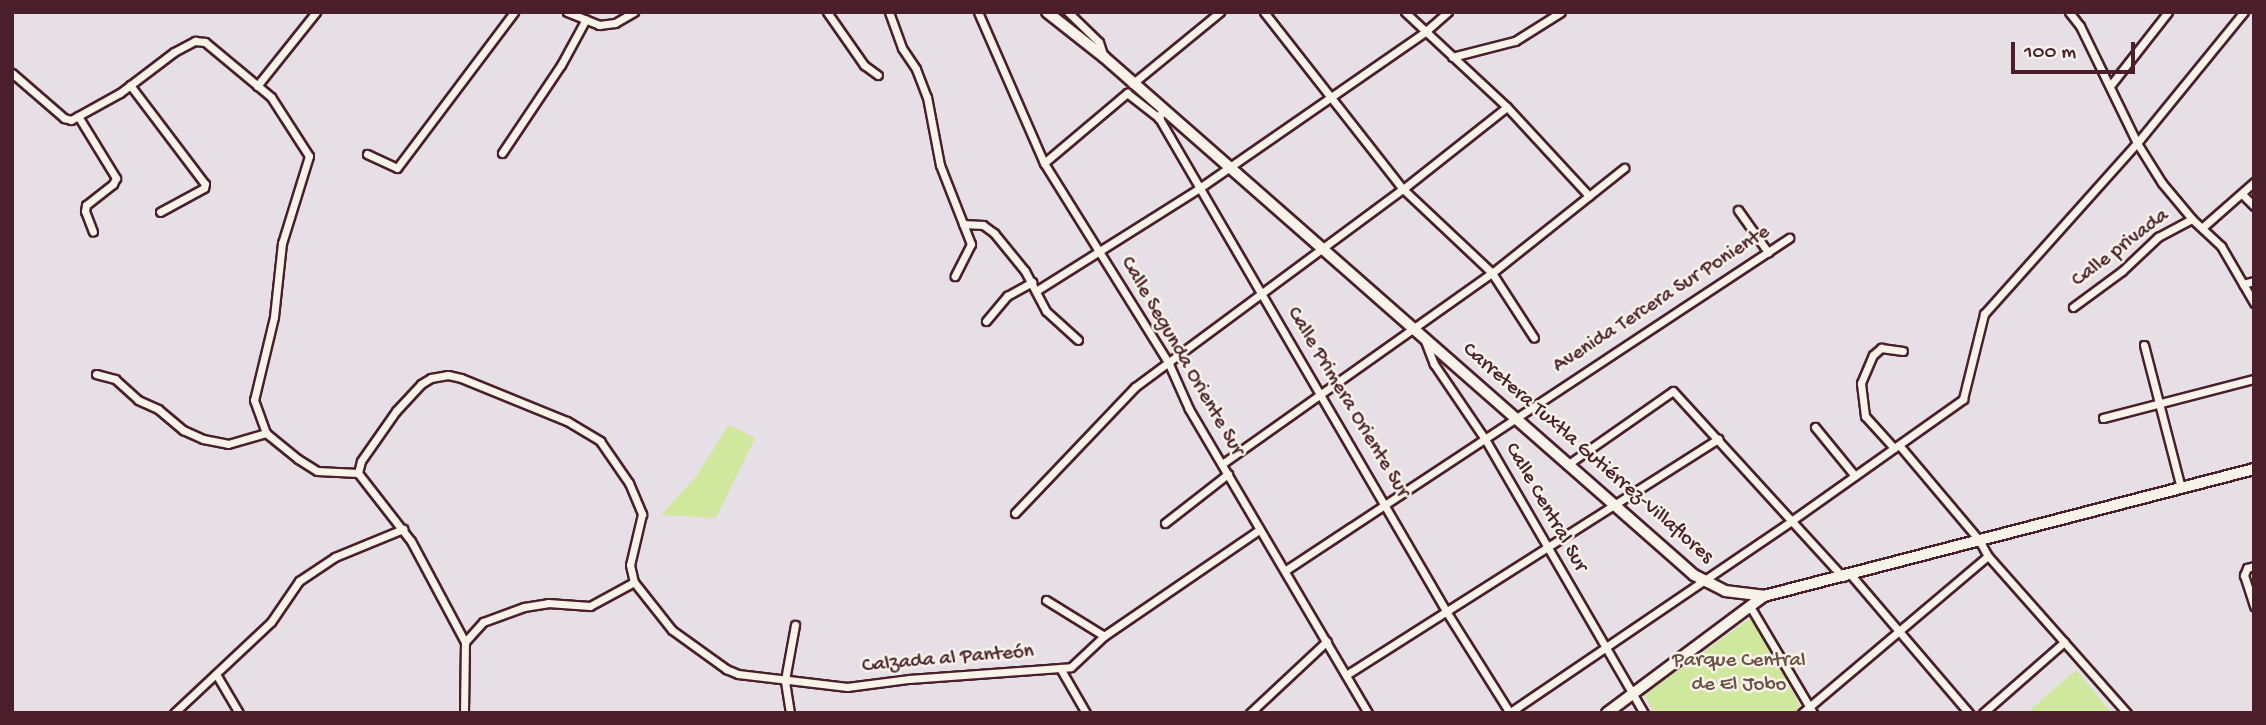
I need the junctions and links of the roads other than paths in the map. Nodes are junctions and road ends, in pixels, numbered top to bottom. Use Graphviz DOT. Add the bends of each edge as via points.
graph roads {
  1 [pos="316,12"];
  2 [pos="514,12"];
  3 [pos="567,12"];
  4 [pos="634,12"];
  5 [pos="827,12"];
  6 [pos="889,12"];
  7 [pos="978,12"];
  8 [pos="1047,12"];
  9 [pos="1068,12"];
  10 [pos="1220,12"];
  11 [pos="1264,12"];
  12 [pos="1405,12"];
  13 [pos="1448,12"];
  14 [pos="1562,12"];
  15 [pos="2069,12"];
  16 [pos="2168,12"];
  17 [pos="2244,12"];
  18 [pos="586,19"];
  19 [pos="1426,31"];
  20 [pos="1104,57"];
  21 [pos="1452,57"];
  22 [pos="12,73"];
  23 [pos="878,75"];
  24 [pos="130,85"];
  25 [pos="257,86"];
  26 [pos="2110,86"];
  27 [pos="1130,89"];
  28 [pos="1331,95"];
  29 [pos="1507,107"];
  30 [pos="1161,114"];
  31 [pos="78,116"];
  32 [pos="2137,142"];
  33 [pos="502,153"];
  34 [pos="367,154"];
  35 [pos="1044,163"];
  36 [pos="1624,168"];
  37 [pos="1228,169"];
  38 [pos="2254,182"];
  39 [pos="1201,187"];
  40 [pos="1403,189"];
  41 [pos="2242,194"];
  42 [pos="1589,196"];
  43 [pos="2254,206"];
  44 [pos="1738,210"];
  45 [pos="160,212"];
  46 [pos="2192,219"];
  47 [pos="963,224"];
  48 [pos="2203,227"];
  49 [pos="93,232"];
  50 [pos="1789,238"];
  51 [pos="1320,248"];
  52 [pos="1101,252"];
  53 [pos="1768,252"];
  54 [pos="1492,274"];
  55 [pos="955,276"];
  56 [pos="2254,281"];
  57 [pos="1032,282"];
  58 [pos="2243,284"];
  59 [pos="1036,291"];
  60 [pos="1261,292"];
  61 [pos="2254,303"];
  62 [pos="2073,307"];
  63 [pos="986,321"];
  64 [pos="1412,329"];
  65 [pos="1534,338"];
  66 [pos="1078,340"];
  67 [pos="1425,340"];
  68 [pos="2144,345"];
  69 [pos="1903,351"];
  70 [pos="1169,364"];
  71 [pos="1462,373"];
  72 [pos="96,374"];
  73 [pos="2254,379"];
  74 [pos="1446,381"];
  75 [pos="1321,395"];
  76 [pos="2160,405"];
  77 [pos="2103,418"];
  78 [pos="1515,419"];
  79 [pos="1815,427"];
  80 [pos="266,433"];
  81 [pos="1485,439"];
  82 [pos="1718,439"];
  83 [pos="1897,447"];
  84 [pos="1222,464"];
  85 [pos="1567,465"];
  86 [pos="2253,469"];
  87 [pos="358,473"];
  88 [pos="1228,474"];
  89 [pos="1855,476"];
  90 [pos="2181,488"];
  91 [pos="1387,504"];
  92 [pos="1615,506"];
  93 [pos="1015,513"];
  94 [pos="1791,522"];
  95 [pos="1164,523"];
  96 [pos="403,529"];
  97 [pos="1259,530"];
  98 [pos="1979,540"];
  99 [pos="1547,548"];
  100 [pos="1988,556"];
  101 [pos="2254,566"];
  102 [pos="1286,570"];
  103 [pos="1847,576"];
  104 [pos="1703,580"];
  105 [pos="634,582"];
  106 [pos="1764,596"];
  107 [pos="1046,600"];
  108 [pos="2254,606"];
  109 [pos="1751,608"];
  110 [pos="1446,611"];
  111 [pos="795,625"];
  112 [pos="1898,631"];
  113 [pos="1104,636"];
  114 [pos="1327,641"];
  115 [pos="465,642"];
  116 [pos="2064,642"];
  117 [pos="1606,646"];
  118 [pos="1060,668"];
  119 [pos="216,674"];
  120 [pos="1346,675"];
  121 [pos="785,680"];
  122 [pos="1633,694"];
  123 [pos="1811,710"];
  124 [pos="174,713"];
  125 [pos="239,713"];
  126 [pos="464,713"];
  127 [pos="790,713"];
  128 [pos="1086,713"];
  129 [pos="1250,713"];
  130 [pos="1368,713"];
  131 [pos="1510,713"];
  132 [pos="1607,713"];
  133 [pos="1644,713"];
  134 [pos="1802,713"];
  135 [pos="1969,713"];
  136 [pos="1983,713"];
  137 [pos="2127,713"];
  1 -- 25 [label="street"];
  2 -- 34 [label="street" via="397,168"];
  3 -- 18 [label="street"];
  4 -- 18 [label="street" via="615,23"];
  5 -- 23 [label="street" via="864,65"];
  6 -- 47 [label="street" via="927,97 940,165"];
  7 -- 35 [label="street, Calle Segunda Oriente Sur"];
  8 -- 20 [label="main road, Carretera Tuxtla Gutiérrez-Villaflores"];
  9 -- 20 [label="street" via="1099,42"];
  10 -- 27 [label="street"];
  11 -- 28 [label="street"];
  12 -- 19 [label="street"];
  13 -- 19 [label="street"];
  14 -- 21 [label="street" via="1515,41"];
  15 -- 26 [label="street"];
  16 -- 26 [label="street"];
  17 -- 32 [label="street"];
  18 -- 33 [label="street"];
  19 -- 21 [label="street"];
  19 -- 28 [label="street"];
  20 -- 27 [label="main road, Carretera Tuxtla Gutiérrez-Villaflores"];
  21 -- 29 [label="street"];
  22 -- 31 [label="street" via="64,118"];
  24 -- 25 [label="street" via="195,41 205,42"];
  24 -- 31 [label="street"];
  24 -- 45 [label="street" via="205,184"];
  25 -- 80 [label="street" via="271,97 309,156 282,243 274,317 254,400"];
  26 -- 32 [label="street"];
  27 -- 30 [label="main road, Carretera Tuxtla Gutiérrez-Villaflores"];
  27 -- 35 [label="street"];
  28 -- 37 [label="street"];
  28 -- 40 [label="street"];
  29 -- 40 [label="street"];
  29 -- 42 [label="street"];
  30 -- 37 [label="main road, Carretera Tuxtla Gutiérrez-Villaflores"];
  30 -- 39 [label="street, Calle Primera Oriente Sur"];
  31 -- 49 [label="street" via="116,178 86,205"];
  32 -- 46 [label="street"];
  32 -- 83 [label="street" via="1984,314 1963,399"];
  35 -- 52 [label="street, Calle Segunda Oriente Sur"];
  36 -- 42 [label="street"];
  37 -- 39 [label="street"];
  37 -- 51 [label="main road, Carretera Tuxtla Gutiérrez-Villaflores"];
  38 -- 41 [label="street"];
  39 -- 52 [label="street"];
  39 -- 60 [label="street, Calle Primera Oriente Sur"];
  40 -- 51 [label="street"];
  40 -- 54 [label="street"];
  41 -- 43 [label="street"];
  41 -- 48 [label="street"];
  42 -- 54 [label="street"];
  44 -- 53 [label="street"];
  46 -- 48 [label="street"];
  46 -- 62 [label="street, Calle privada" via="2158,237"];
  47 -- 55 [label="street" via="971,244"];
  47 -- 57 [label="street" via="983,225 994,233"];
  48 -- 58 [label="street" via="2221,246"];
  50 -- 53 [label="street, Avenida Tercera Sur Poniente"];
  51 -- 60 [label="street"];
  51 -- 64 [label="main road, Carretera Tuxtla Gutiérrez-Villaflores"];
  52 -- 59 [label="street"];
  52 -- 70 [label="street, Calle Segunda Oriente Sur"];
  53 -- 78 [label="street, Avenida Tercera Sur Poniente"];
  54 -- 64 [label="street"];
  54 -- 65 [label="street"];
  56 -- 58 [label="street"];
  57 -- 59 [label="street"];
  57 -- 63 [label="street" via="1007,296"];
  58 -- 61 [label="street"];
  59 -- 66 [label="street" via="1046,311"];
  60 -- 70 [label="street"];
  60 -- 75 [label="street, Calle Primera Oriente Sur"];
  64 -- 67 [label="main road, Carretera Tuxtla Gutiérrez-Villaflores"];
  64 -- 75 [label="street"];
  67 -- 71 [label="main road, Carretera Tuxtla Gutiérrez-Villaflores"];
  67 -- 74 [label="street, Calle Central Sur"];
  68 -- 76 [label="street"];
  69 -- 83 [label="street" via="1881,348 1866,367 1861,383 1865,416"];
  70 -- 84 [label="street, Calle Segunda Oriente Sur"];
  70 -- 93 [label="street" via="1135,387"];
  71 -- 74 [label="street"];
  71 -- 78 [label="main road, Carretera Tuxtla Gutiérrez-Villaflores"];
  72 -- 80 [label="street" via="115,379 138,400 203,439 228,444"];
  73 -- 76 [label="street"];
  74 -- 81 [label="street, Calle Central Sur"];
  75 -- 84 [label="street"];
  75 -- 91 [label="street, Calle Primera Oriente Sur"];
  76 -- 77 [label="street"];
  76 -- 90 [label="street"];
  78 -- 81 [label="street, Avenida Tercera Sur Poniente"];
  78 -- 85 [label="main road, Carretera Tuxtla Gutiérrez-Villaflores"];
  79 -- 89 [label="street"];
  80 -- 87 [label="street" via="317,471"];
  81 -- 91 [label="street, Avenida Tercera Sur Poniente"];
  81 -- 99 [label="street, Calle Central Sur"];
  82 -- 85 [label="street" via="1674,391"];
  82 -- 92 [label="street"];
  82 -- 94 [label="street"];
  83 -- 89 [label="street"];
  83 -- 98 [label="street"];
  84 -- 88 [label="street, Calle Segunda Oriente Sur"];
  85 -- 92 [label="main road, Carretera Tuxtla Gutiérrez-Villaflores"];
  86 -- 90 [label="main road, Carretera Tuxtla Gutiérrez-Villaflores"];
  87 -- 96 [label="street"];
  87 -- 105 [label="street" via="374,440 421,384 448,375 473,381 567,421 600,441 629,483 642,514 630,565"];
  88 -- 95 [label="street"];
  88 -- 97 [label="street, Calle Segunda Oriente Sur"];
  89 -- 94 [label="street"];
  90 -- 98 [label="main road, Carretera Tuxtla Gutiérrez-Villaflores"];
  91 -- 102 [label="street, Avenida Tercera Sur Poniente"];
  91 -- 110 [label="street, Calle Primera Oriente Sur"];
  92 -- 99 [label="street"];
  92 -- 104 [label="main road, Carretera Tuxtla Gutiérrez-Villaflores"];
  94 -- 103 [label="street"];
  94 -- 104 [label="street"];
  96 -- 115 [label="street"];
  96 -- 119 [label="street" via="346,552 299,581 271,622"];
  97 -- 102 [label="street, Calle Segunda Oriente Sur"];
  97 -- 113 [label="street, Calzada al Panteón"];
  98 -- 100 [label="street"];
  98 -- 103 [label="main road, Carretera Tuxtla Gutiérrez-Villaflores"];
  99 -- 110 [label="street"];
  99 -- 117 [label="street, Calle Central Sur"];
  100 -- 112 [label="street"];
  100 -- 116 [label="street"];
  101 -- 108 [label="street" via="2244,575"];
  102 -- 114 [label="street, Calle Segunda Oriente Sur"];
  103 -- 106 [label="main road, Carretera Tuxtla Gutiérrez-Villaflores"];
  103 -- 112 [label="street"];
  104 -- 106 [label="main road, Carretera Tuxtla Gutiérrez-Villaflores" via="1725,591"];
  104 -- 117 [label="street"];
  105 -- 115 [label="street" via="590,606 548,603 500,615 482,622"];
  105 -- 121 [label="street, Calzada al Panteón" via="672,629 726,669"];
  106 -- 109 [label="street"];
  107 -- 113 [label="street"];
  109 -- 122 [label="street"];
  109 -- 123 [label="street"];
  110 -- 120 [label="street"];
  110 -- 131 [label="street, Calle Primera Oriente Sur"];
  111 -- 121 [label="street"];
  112 -- 123 [label="street"];
  112 -- 135 [label="street"];
  113 -- 118 [label="street, Calzada al Panteón" via="1070,667"];
  114 -- 120 [label="street, Calle Segunda Oriente Sur"];
  114 -- 129 [label="street"];
  115 -- 126 [label="street"];
  116 -- 136 [label="street"];
  116 -- 137 [label="street"];
  117 -- 122 [label="street, Calle Central Sur"];
  117 -- 131 [label="street"];
  118 -- 121 [label="street, Calzada al Panteón" via="846,687"];
  118 -- 128 [label="street"];
  119 -- 124 [label="street"];
  119 -- 125 [label="street"];
  120 -- 130 [label="street, Calle Segunda Oriente Sur"];
  121 -- 127 [label="street"];
  122 -- 132 [label="street"];
  122 -- 133 [label="street, Calle Central Sur"];
  123 -- 134 [label="street"];
}
